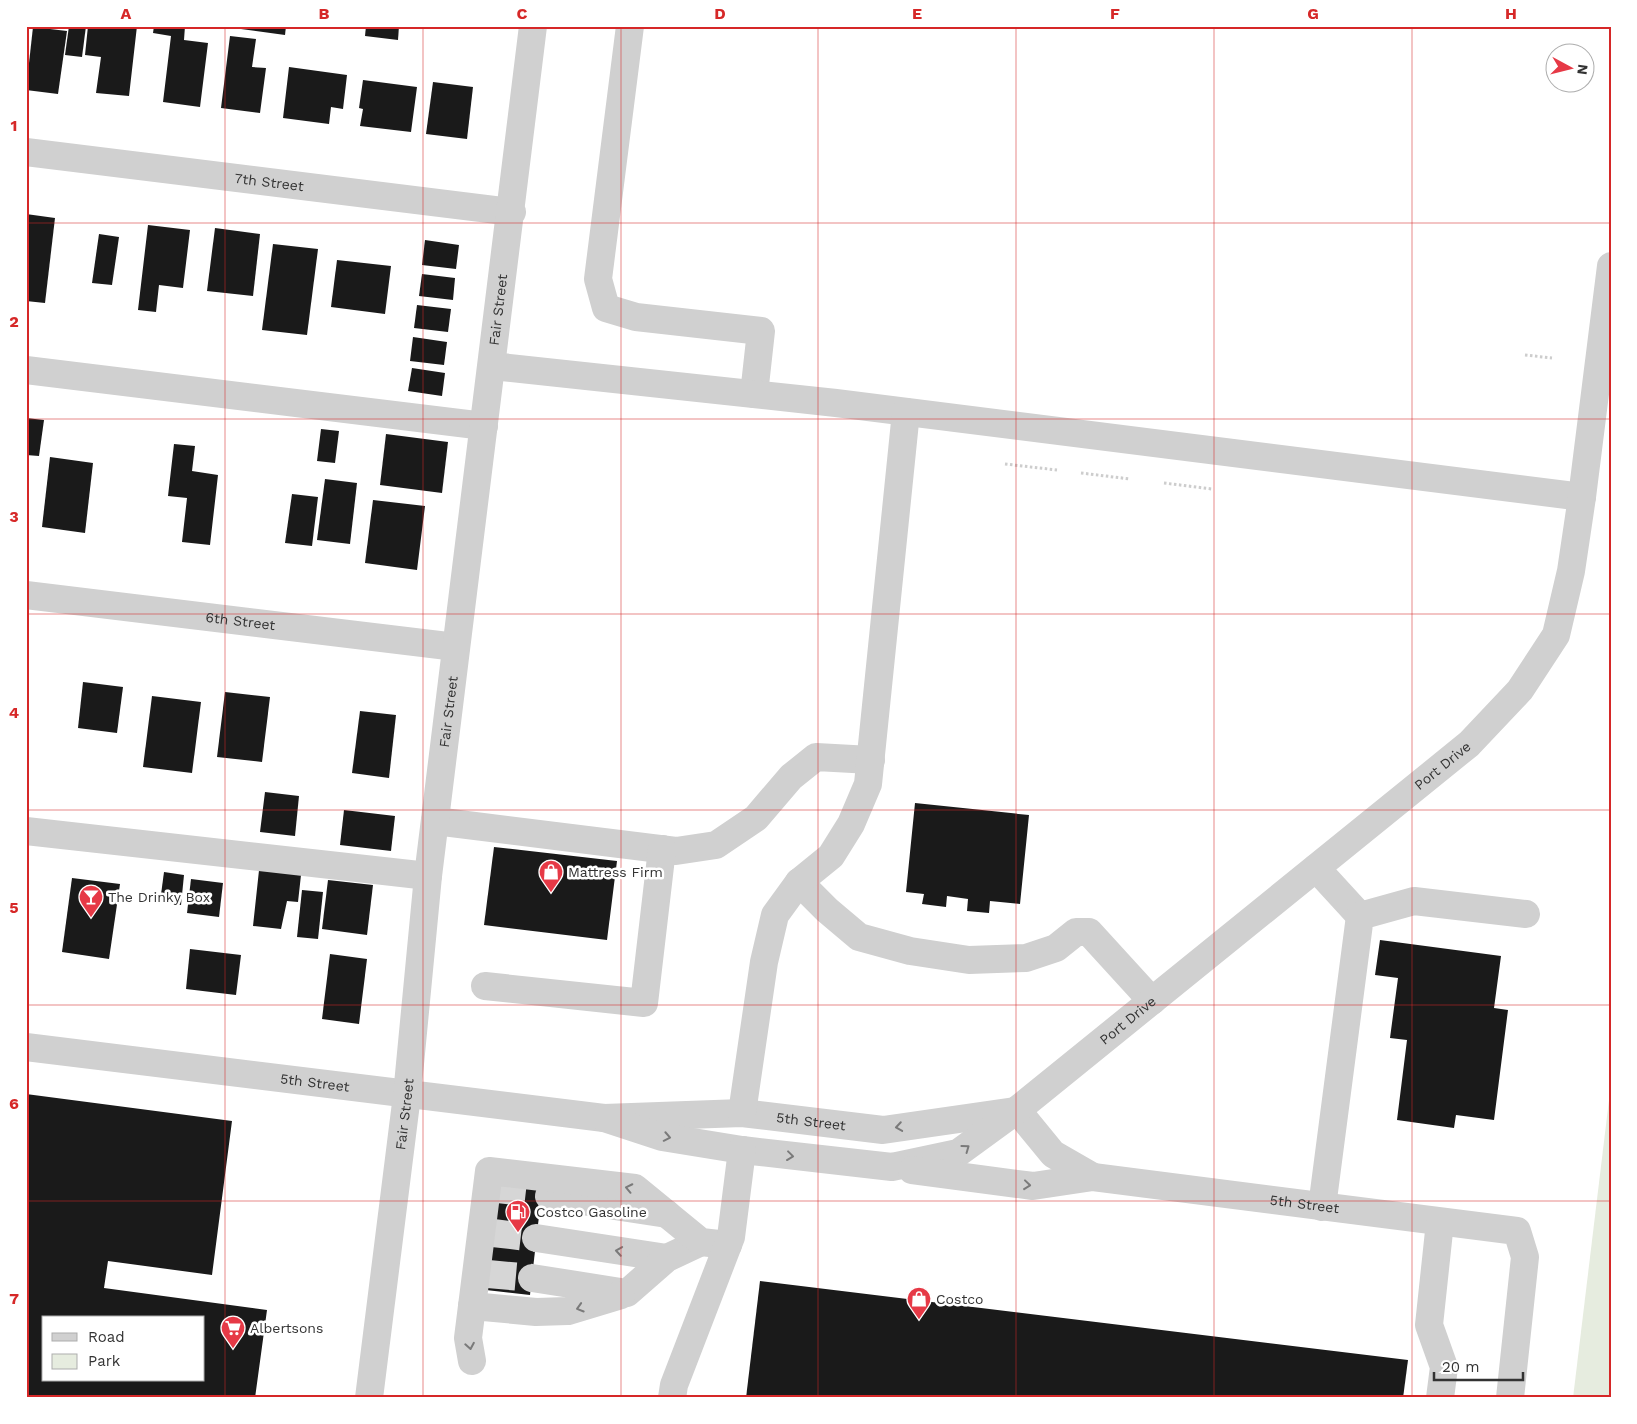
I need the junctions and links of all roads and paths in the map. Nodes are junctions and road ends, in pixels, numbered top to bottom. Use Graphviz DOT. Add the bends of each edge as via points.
graph roads {
  1 [pos="533,26"];
  2 [pos="630,26"];
  3 [pos="26,152"];
  4 [pos="512,212"];
  5 [pos="1611,266"];
  6 [pos="1525,355"];
  7 [pos="1552,358"];
  8 [pos="492,366"];
  9 [pos="26,370"];
  10 [pos="754,394"];
  11 [pos="906,412"];
  12 [pos="484,426"];
  13 [pos="1005,464"];
  14 [pos="1057,470"];
  15 [pos="1081,473"];
  16 [pos="1130,479"];
  17 [pos="1164,483"];
  18 [pos="1212,489"];
  19 [pos="1582,497"];
  20 [pos="26,595"];
  21 [pos="456,647"];
  22 [pos="871,760"];
  23 [pos="435,821"];
  24 [pos="26,830"];
  25 [pos="662,849"];
  26 [pos="1316,868"];
  27 [pos="428,876"];
  28 [pos="799,882"];
  29 [pos="1526,914"];
  30 [pos="1360,916"];
  31 [pos="485,986"];
  32 [pos="1152,1001"];
  33 [pos="26,1047"];
  34 [pos="407,1094"];
  35 [pos="1017,1110"];
  36 [pos="742,1113"];
  37 [pos="604,1118"];
  38 [pos="742,1150"];
  39 [pos="892,1167"];
  40 [pos="1093,1177"];
  41 [pos="542,1194"];
  42 [pos="1322,1207"];
  43 [pos="668,1214"];
  44 [pos="1440,1222"];
  45 [pos="536,1238"];
  46 [pos="701,1242"];
  47 [pos="728,1246"];
  48 [pos="667,1258"];
  49 [pos="532,1278"];
  50 [pos="627,1293"];
  51 [pos="472,1306"];
  52 [pos="472,1362"];
  53 [pos="369,1398"];
  54 [pos="672,1398"];
  55 [pos="1440,1398"];
  56 [pos="1510,1398"];
  1 -- 4 [label="street, Fair Street"];
  2 -- 10 [label="street" via="598,279 606,308 636,318 761,332"];
  3 -- 4 [label="street, 7th Street"];
  4 -- 8 [label="street, Fair Street"];
  5 -- 19 [label="street, Port Drive"];
  6 -- 7 [label="path"];
  8 -- 10 [label="street"];
  8 -- 12 [label="street, Fair Street"];
  9 -- 12 [label="street"];
  10 -- 11 [label="street"];
  11 -- 19 [label="street"];
  11 -- 22 [label="street"];
  12 -- 21 [label="street, Fair Street"];
  13 -- 14 [label="path"];
  15 -- 16 [label="path"];
  17 -- 18 [label="path"];
  19 -- 26 [label="street, Port Drive" via="1571,571 1556,635 1520,690 1469,744"];
  20 -- 21 [label="street, 6th Street"];
  21 -- 23 [label="street, Fair Street"];
  22 -- 25 [label="street" via="816,756 791,776 756,818 716,845 676,851"];
  22 -- 28 [label="street" via="868,784 852,824 831,856"];
  23 -- 25 [label="street"];
  23 -- 27 [label="street, Fair Street"];
  24 -- 27 [label="street"];
  25 -- 31 [label="street" via="644,1003"];
  26 -- 30 [label="street"];
  26 -- 32 [label="street, Port Drive"];
  27 -- 34 [label="street, Fair Street"];
  28 -- 32 [label="street" via="859,937 910,951 969,960 1026,958 1056,948 1076,932 1089,932"];
  28 -- 36 [label="street" via="775,916 766,953"];
  29 -- 30 [label="street" via="1414,901"];
  30 -- 42 [label="street"];
  32 -- 35 [label="street, Port Drive"];
  33 -- 34 [label="street, 5th Street"];
  34 -- 37 [label="street, 5th Street"];
  34 -- 53 [label="street, Fair Street"];
  35 -- 36 [label="street, 5th Street, one-way" via="883,1130"];
  39 -- 35 [label="street, 5th Street, one-way" via="958,1153"];
  35 -- 40 [label="street, 5th Street" via="1053,1154"];
  36 -- 37 [label="street, 5th Street"];
  37 -- 38 [label="street, 5th Street, one-way" via="662,1137"];
  38 -- 39 [label="street, 5th Street, one-way"];
  38 -- 47 [label="street"];
  39 -- 40 [label="street, 5th Street, one-way" via="1033,1186"];
  40 -- 42 [label="street, 5th Street"];
  41 -- 43 [label="street"];
  42 -- 44 [label="street, 5th Street"];
  43 -- 46 [label="street"];
  43 -- 51 [label="street, one-way" via="635,1188 488,1171 491,1192 482,1276"];
  44 -- 55 [label="street" via="1429,1325 1444,1367"];
  44 -- 56 [label="street, 5th Street" via="1516,1232 1525,1257"];
  48 -- 45 [label="street, one-way"];
  46 -- 47 [label="street"];
  46 -- 48 [label="street"];
  47 -- 54 [label="street" via="674,1385"];
  48 -- 50 [label="street"];
  49 -- 50 [label="street"];
  50 -- 51 [label="street, one-way" via="568,1312"];
  51 -- 52 [label="street, one-way" via="468,1338"];
}
